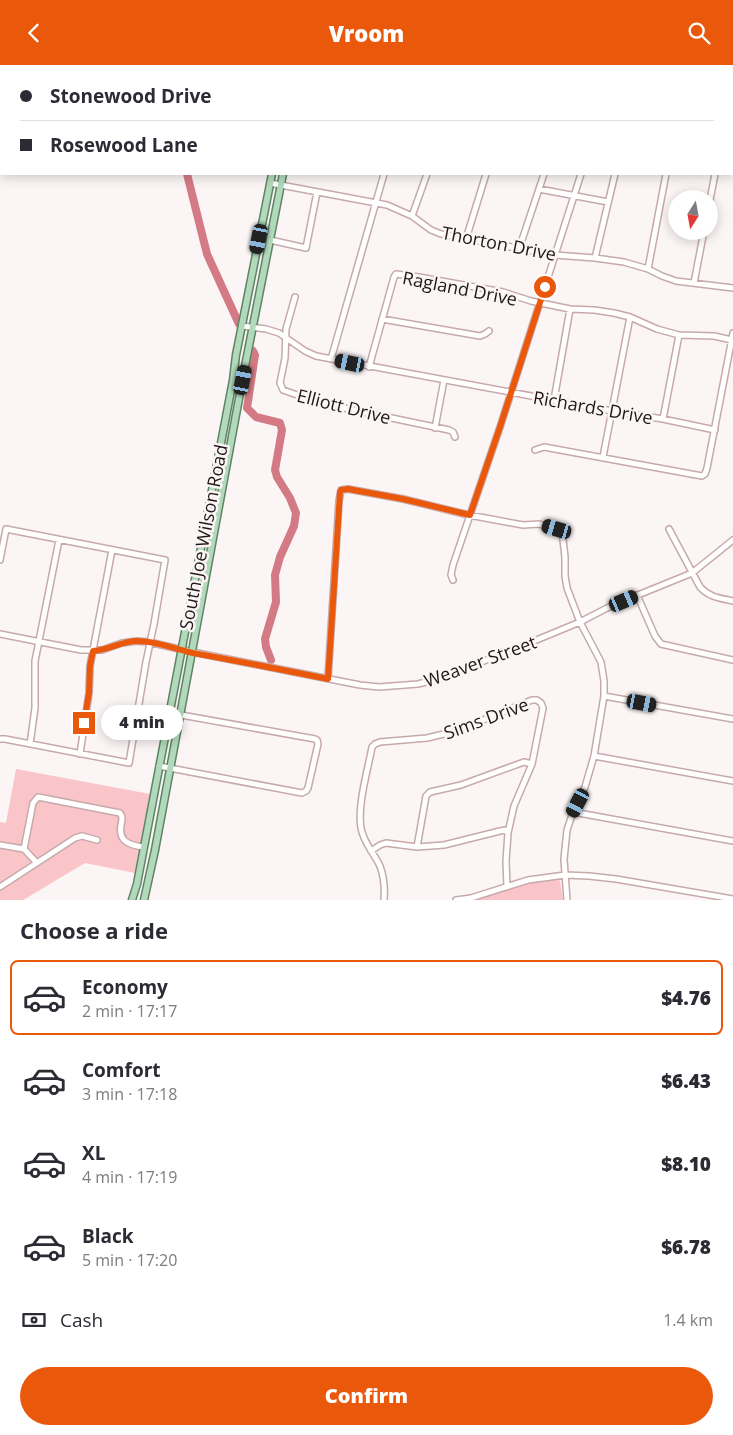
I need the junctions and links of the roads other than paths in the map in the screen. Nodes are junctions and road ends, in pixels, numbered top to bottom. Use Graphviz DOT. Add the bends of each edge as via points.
graph roads {
  1 [pos="272,175"];
  2 [pos="283,175"];
  3 [pos="384,175"];
  4 [pos="427,175"];
  5 [pos="486,175"];
  6 [pos="544,175"];
  7 [pos="582,175"];
  8 [pos="615,175"];
  9 [pos="666,175"];
  10 [pos="714,175"];
  11 [pos="270,183"];
  12 [pos="281,185"];
  13 [pos="539,189"];
  14 [pos="711,190"];
  15 [pos="317,192"];
  16 [pos="574,195"];
  17 [pos="608,202"];
  18 [pos="376,203"];
  19 [pos="412,216"];
  20 [pos="466,239"];
  21 [pos="270,240"];
  22 [pos="702,240"];
  23 [pos="520,249"];
  24 [pos="556,255"];
  25 [pos="595,258"];
  26 [pos="648,269"];
  27 [pos="694,283"];
  28 [pos="733,288"];
  29 [pos="294,297"];
  30 [pos="540,303"];
  31 [pos="570,309"];
  32 [pos="630,317"];
  33 [pos="382,319"];
  34 [pos="242,325"];
  35 [pos="253,327"];
  36 [pos="489,331"];
  37 [pos="733,333"];
  38 [pos="679,335"];
  39 [pos="286,338"];
  40 [pos="732,340"];
  41 [pos="331,359"];
  42 [pos="369,367"];
  43 [pos="444,380"];
  44 [pos="511,392"];
  45 [pos="554,400"];
  46 [pos="612,411"];
  47 [pos="663,419"];
  48 [pos="435,428"];
  49 [pos="715,430"];
  50 [pos="455,437"];
  51 [pos="535,450"];
  52 [pos="603,457"];
  53 [pos="470,515"];
  54 [pos="668,529"];
  55 [pos="59,540"];
  56 [pos="733,540"];
  57 [pos="112,550"];
  58 [pos="0,560"];
  59 [pos="692,573"];
  60 [pos="453,580"];
  61 [pos="637,595"];
  62 [pos="733,601"];
  63 [pos="580,622"];
  64 [pos="0,634"];
  65 [pos="38,642"];
  66 [pos="149,642"];
  67 [pos="182,650"];
  68 [pos="93,651"];
  69 [pos="192,652"];
  70 [pos="733,660"];
  71 [pos="328,679"];
  72 [pos="604,696"];
  73 [pos="170,713"];
  74 [pos="180,715"];
  75 [pos="733,719"];
  76 [pos="0,739"];
  77 [pos="30,745"];
  78 [pos="80,753"];
  79 [pos="594,756"];
  80 [pos="532,764"];
  81 [pos="159,766"];
  82 [pos="170,768"];
  83 [pos="733,781"];
  84 [pos="573,812"];
  85 [pos="508,833"];
  86 [pos="97,840"];
  87 [pos="733,841"];
  88 [pos="0,845"];
  89 [pos="144,847"];
  90 [pos="417,847"];
  91 [pos="24,849"];
  92 [pos="371,851"];
  93 [pos="37,863"];
  94 [pos="565,875"];
  95 [pos="0,887"];
  96 [pos="507,887"];
  97 [pos="733,899"];
  98 [pos="132,900"];
  99 [pos="144,900"];
  100 [pos="384,900"];
  101 [pos="456,900"];
  102 [pos="568,900"];
  1 -- 11 [label="main road, South Joe Wilson Road"];
  2 -- 12 [label="main road, South Joe Wilson Road"];
  3 -- 18 [label="street"];
  4 -- 19 [label="street"];
  5 -- 20 [label="street"];
  6 -- 13 [label="street"];
  7 -- 16 [label="street"];
  8 -- 17 [label="street"];
  9 -- 26 [label="street"];
  10 -- 14 [label="street"];
  11 -- 12 [label="street, Thorton Drive"];
  11 -- 34 [label="main road, South Joe Wilson Road"];
  12 -- 15 [label="street, Thorton Drive"];
  12 -- 21 [label="main road, South Joe Wilson Road"];
  13 -- 16 [label="street"];
  13 -- 23 [label="street"];
  15 -- 18 [label="street, Thorton Drive"];
  15 -- 21 [label="street" via="306,248"];
  16 -- 17 [label="street"];
  16 -- 24 [label="street"];
  17 -- 25 [label="street"];
  18 -- 19 [label="street, Thorton Drive"];
  18 -- 41 [label="street"];
  19 -- 20 [label="street, Thorton Drive" via="441,234"];
  20 -- 23 [label="street, Thorton Drive"];
  21 -- 35 [label="main road, South Joe Wilson Road"];
  22 -- 27 [label="street"];
  23 -- 24 [label="street, Thorton Drive"];
  24 -- 25 [label="street, Thorton Drive"];
  24 -- 30 [label="street"];
  25 -- 26 [label="street, Thorton Drive"];
  26 -- 27 [label="street, Thorton Drive" via="676,281"];
  27 -- 28 [label="street, Thorton Drive"];
  29 -- 39 [label="street"];
  30 -- 31 [label="street, Ragland Drive"];
  30 -- 33 [label="street, Ragland Drive" via="494,291 396,274"];
  30 -- 44 [label="street"];
  31 -- 32 [label="street, Ragland Drive"];
  31 -- 45 [label="street"];
  32 -- 38 [label="street, Ragland Drive"];
  32 -- 46 [label="street"];
  33 -- 36 [label="street" via="480,336"];
  33 -- 42 [label="street"];
  34 -- 35 [label="street, Richards Drive"];
  34 -- 67 [label="main road, South Joe Wilson Road"];
  35 -- 39 [label="street, Richards Drive" via="279,333"];
  35 -- 69 [label="main road, South Joe Wilson Road"];
  37 -- 40 [label="street"];
  38 -- 40 [label="street, Ragland Drive"];
  38 -- 47 [label="street"];
  39 -- 41 [label="street, Richards Drive" via="304,351"];
  39 -- 48 [label="street, Elliott Drive" via="280,383 283,390 320,403"];
  40 -- 49 [label="street"];
  41 -- 42 [label="street, Richards Drive"];
  42 -- 43 [label="street, Richards Drive"];
  43 -- 44 [label="street, Richards Drive"];
  43 -- 48 [label="street"];
  44 -- 45 [label="street, Richards Drive"];
  44 -- 53 [label="street"];
  45 -- 46 [label="street, Richards Drive"];
  46 -- 47 [label="street, Richards Drive"];
  46 -- 52 [label="street"];
  47 -- 49 [label="street, Richards Drive"];
  48 -- 50 [label="street, Elliott Drive" via="449,430"];
  49 -- 52 [label="street" via="708,468 702,476"];
  51 -- 52 [label="street" via="544,447"];
  53 -- 60 [label="street" via="453,565"];
  53 -- 63 [label="street" via="522,525 540,524 562,531 564,576"];
  53 -- 71 [label="street" via="400,498 341,490"];
  54 -- 59 [label="street"];
  55 -- 57 [label="street"];
  55 -- 58 [label="street" via="6,529"];
  55 -- 65 [label="street"];
  56 -- 59 [label="street, Weaver Street"];
  57 -- 66 [label="street" via="165,560"];
  57 -- 68 [label="street"];
  59 -- 61 [label="street, Weaver Street"];
  59 -- 62 [label="street" via="706,593"];
  61 -- 63 [label="street, Weaver Street"];
  61 -- 70 [label="street" via="661,644"];
  63 -- 71 [label="street, Weaver Street" via="522,647 418,684 379,687"];
  63 -- 72 [label="street" via="601,662"];
  64 -- 65 [label="street, Weaver Street"];
  65 -- 68 [label="street, Weaver Street"];
  65 -- 77 [label="street" via="36,708"];
  66 -- 67 [label="street, Weaver Street"];
  66 -- 68 [label="street, Weaver Street" via="122,643"];
  66 -- 78 [label="street" via="129,763"];
  67 -- 69 [label="street, Weaver Street"];
  67 -- 73 [label="main road, South Joe Wilson Road"];
  68 -- 78 [label="street"];
  69 -- 71 [label="street, Weaver Street"];
  69 -- 74 [label="main road, South Joe Wilson Road"];
  72 -- 75 [label="street"];
  72 -- 79 [label="street"];
  73 -- 74 [label="street"];
  73 -- 81 [label="main road, South Joe Wilson Road"];
  74 -- 82 [label="main road, South Joe Wilson Road"];
  74 -- 82 [label="street" via="315,739 318,744 308,787 302,793"];
  76 -- 77 [label="street"];
  77 -- 78 [label="street"];
  79 -- 83 [label="street"];
  79 -- 84 [label="street"];
  80 -- 85 [label="street, Sims Drive" via="514,806"];
  80 -- 90 [label="street" via="524,763 430,792 426,796"];
  80 -- 92 [label="street, Sims Drive" via="543,708 537,700 456,731 427,738 376,743 372,747 359,812 361,829"];
  81 -- 82 [label="street"];
  81 -- 89 [label="main road, South Joe Wilson Road"];
  82 -- 99 [label="main road, South Joe Wilson Road"];
  84 -- 87 [label="street"];
  84 -- 94 [label="street" via="567,830"];
  85 -- 90 [label="street" via="500,831 444,845"];
  85 -- 96 [label="street, Sims Drive"];
  86 -- 93 [label="street" via="82,836 75,838"];
  88 -- 91 [label="street"];
  89 -- 91 [label="street" via="126,842 120,829 120,813 38,797 33,803"];
  89 -- 98 [label="main road, South Joe Wilson Road"];
  90 -- 92 [label="street" via="386,843"];
  91 -- 93 [label="street"];
  92 -- 100 [label="street, Sims Drive" via="383,876"];
  93 -- 95 [label="street"];
  94 -- 96 [label="street" via="528,880"];
  94 -- 97 [label="street" via="607,878"];
  94 -- 102 [label="street"];
  96 -- 101 [label="street"];
}
